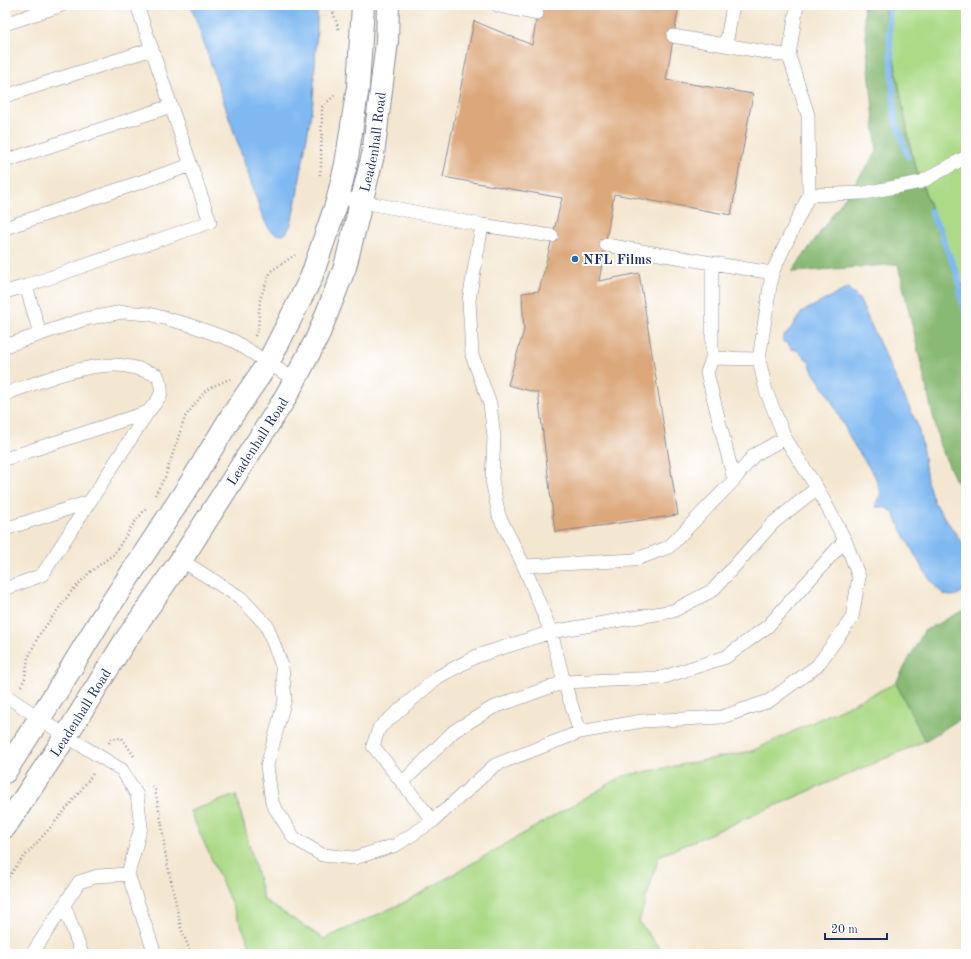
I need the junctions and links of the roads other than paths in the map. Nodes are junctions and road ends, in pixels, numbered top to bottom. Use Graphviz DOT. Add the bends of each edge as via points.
graph roads {
  1 [pos="62,5"];
  2 [pos="137,5"];
  3 [pos="363,5"];
  4 [pos="388,5"];
  5 [pos="499,5"];
  6 [pos="733,5"];
  7 [pos="797,5"];
  8 [pos="537,14"];
  9 [pos="5,24"];
  10 [pos="674,36"];
  11 [pos="726,45"];
  12 [pos="152,49"];
  13 [pos="789,56"];
  14 [pos="5,96"];
  15 [pos="171,106"];
  16 [pos="966,157"];
  17 [pos="5,161"];
  18 [pos="191,165"];
  19 [pos="809,195"];
  20 [pos="338,197"];
  21 [pos="362,202"];
  22 [pos="482,225"];
  23 [pos="5,228"];
  24 [pos="552,236"];
  25 [pos="606,245"];
  26 [pos="712,263"];
  27 [pos="772,273"];
  28 [pos="26,286"];
  29 [pos="5,292"];
  30 [pos="40,334"];
  31 [pos="5,346"];
  32 [pos="712,358"];
  33 [pos="759,360"];
  34 [pos="268,362"];
  35 [pos="296,380"];
  36 [pos="5,394"];
  37 [pos="148,412"];
  38 [pos="785,438"];
  39 [pos="5,459"];
  40 [pos="734,480"];
  41 [pos="817,488"];
  42 [pos="89,502"];
  43 [pos="5,529"];
  44 [pos="845,540"];
  45 [pos="181,560"];
  46 [pos="524,566"];
  47 [pos="5,589"];
  48 [pos="551,632"];
  49 [pos="564,682"];
  50 [pos="10,698"];
  51 [pos="39,718"];
  52 [pos="580,732"];
  53 [pos="66,736"];
  54 [pos="5,772"];
  55 [pos="402,783"];
  56 [pos="433,821"];
  57 [pos="5,828"];
  58 [pos="128,874"];
  59 [pos="64,905"];
  60 [pos="32,954"];
  61 [pos="82,954"];
  62 [pos="155,954"];
  1 -- 9 [label="lane"];
  2 -- 12 [label="lane"];
  3 -- 20 [label="street, Leadenhall Road" via="358,87"];
  4 -- 21 [label="street, Leadenhall Road" via="379,117"];
  5 -- 8 [label="lane"];
  6 -- 11 [label="lane"];
  7 -- 13 [label="lane"];
  10 -- 11 [label="lane"];
  11 -- 13 [label="lane"];
  12 -- 14 [label="lane"];
  12 -- 15 [label="lane"];
  13 -- 19 [label="lane" via="808,115"];
  15 -- 17 [label="lane"];
  15 -- 18 [label="lane"];
  16 -- 19 [label="lane" via="921,182 864,193"];
  18 -- 23 [label="lane"];
  18 -- 28 [label="lane" via="210,222"];
  19 -- 27 [label="lane"];
  20 -- 21 [label="lane"];
  20 -- 34 [label="street, Leadenhall Road" via="311,278"];
  21 -- 22 [label="lane"];
  21 -- 35 [label="street, Leadenhall Road" via="345,268 317,338"];
  22 -- 24 [label="lane"];
  22 -- 46 [label="lane" via="469,300 472,355 490,404 494,438 492,480 499,516"];
  25 -- 26 [label="lane"];
  26 -- 27 [label="lane"];
  26 -- 32 [label="lane"];
  27 -- 33 [label="lane"];
  28 -- 29 [label="lane"];
  28 -- 30 [label="lane"];
  30 -- 31 [label="lane"];
  30 -- 34 [label="lane" via="85,319 123,312 143,313 190,325 234,342"];
  32 -- 33 [label="lane"];
  32 -- 40 [label="lane" via="707,373"];
  33 -- 38 [label="lane" via="766,391"];
  34 -- 35 [label="lane"];
  34 -- 51 [label="street, Leadenhall Road"];
  35 -- 45 [label="street, Leadenhall Road"];
  36 -- 37 [label="lane" via="80,370 116,365 157,375 162,385 161,396"];
  37 -- 39 [label="lane"];
  37 -- 42 [label="lane"];
  38 -- 40 [label="lane" via="754,455"];
  38 -- 41 [label="lane"];
  40 -- 46 [label="lane" via="669,547 634,560"];
  41 -- 44 [label="lane"];
  41 -- 48 [label="lane" via="773,523 713,590 673,611"];
  42 -- 43 [label="lane"];
  42 -- 47 [label="lane" via="42,575"];
  44 -- 49 [label="lane" via="768,626 726,657 661,678"];
  44 -- 52 [label="lane" via="859,577 852,618 817,666 769,701 722,717 642,721"];
  45 -- 53 [label="street, Leadenhall Road" via="126,640"];
  45 -- 56 [label="lane" via="241,598 267,626 282,666 285,699 267,766 272,803 294,838 322,855 354,858 396,845"];
  46 -- 48 [label="lane"];
  48 -- 49 [label="lane"];
  48 -- 55 [label="lane" via="477,656 438,677 379,728 373,746"];
  49 -- 52 [label="lane"];
  49 -- 55 [label="lane" via="492,708 454,731"];
  50 -- 51 [label="lane"];
  51 -- 53 [label="lane"];
  51 -- 54 [label="street, Leadenhall Road"];
  52 -- 56 [label="lane" via="495,765"];
  53 -- 57 [label="street, Leadenhall Road"];
  53 -- 58 [label="lane" via="122,770 137,795 142,827"];
  55 -- 56 [label="lane"];
  58 -- 59 [label="lane" via="98,876 79,882"];
  58 -- 62 [label="lane"];
  59 -- 60 [label="lane"];
  59 -- 61 [label="lane"];
}
